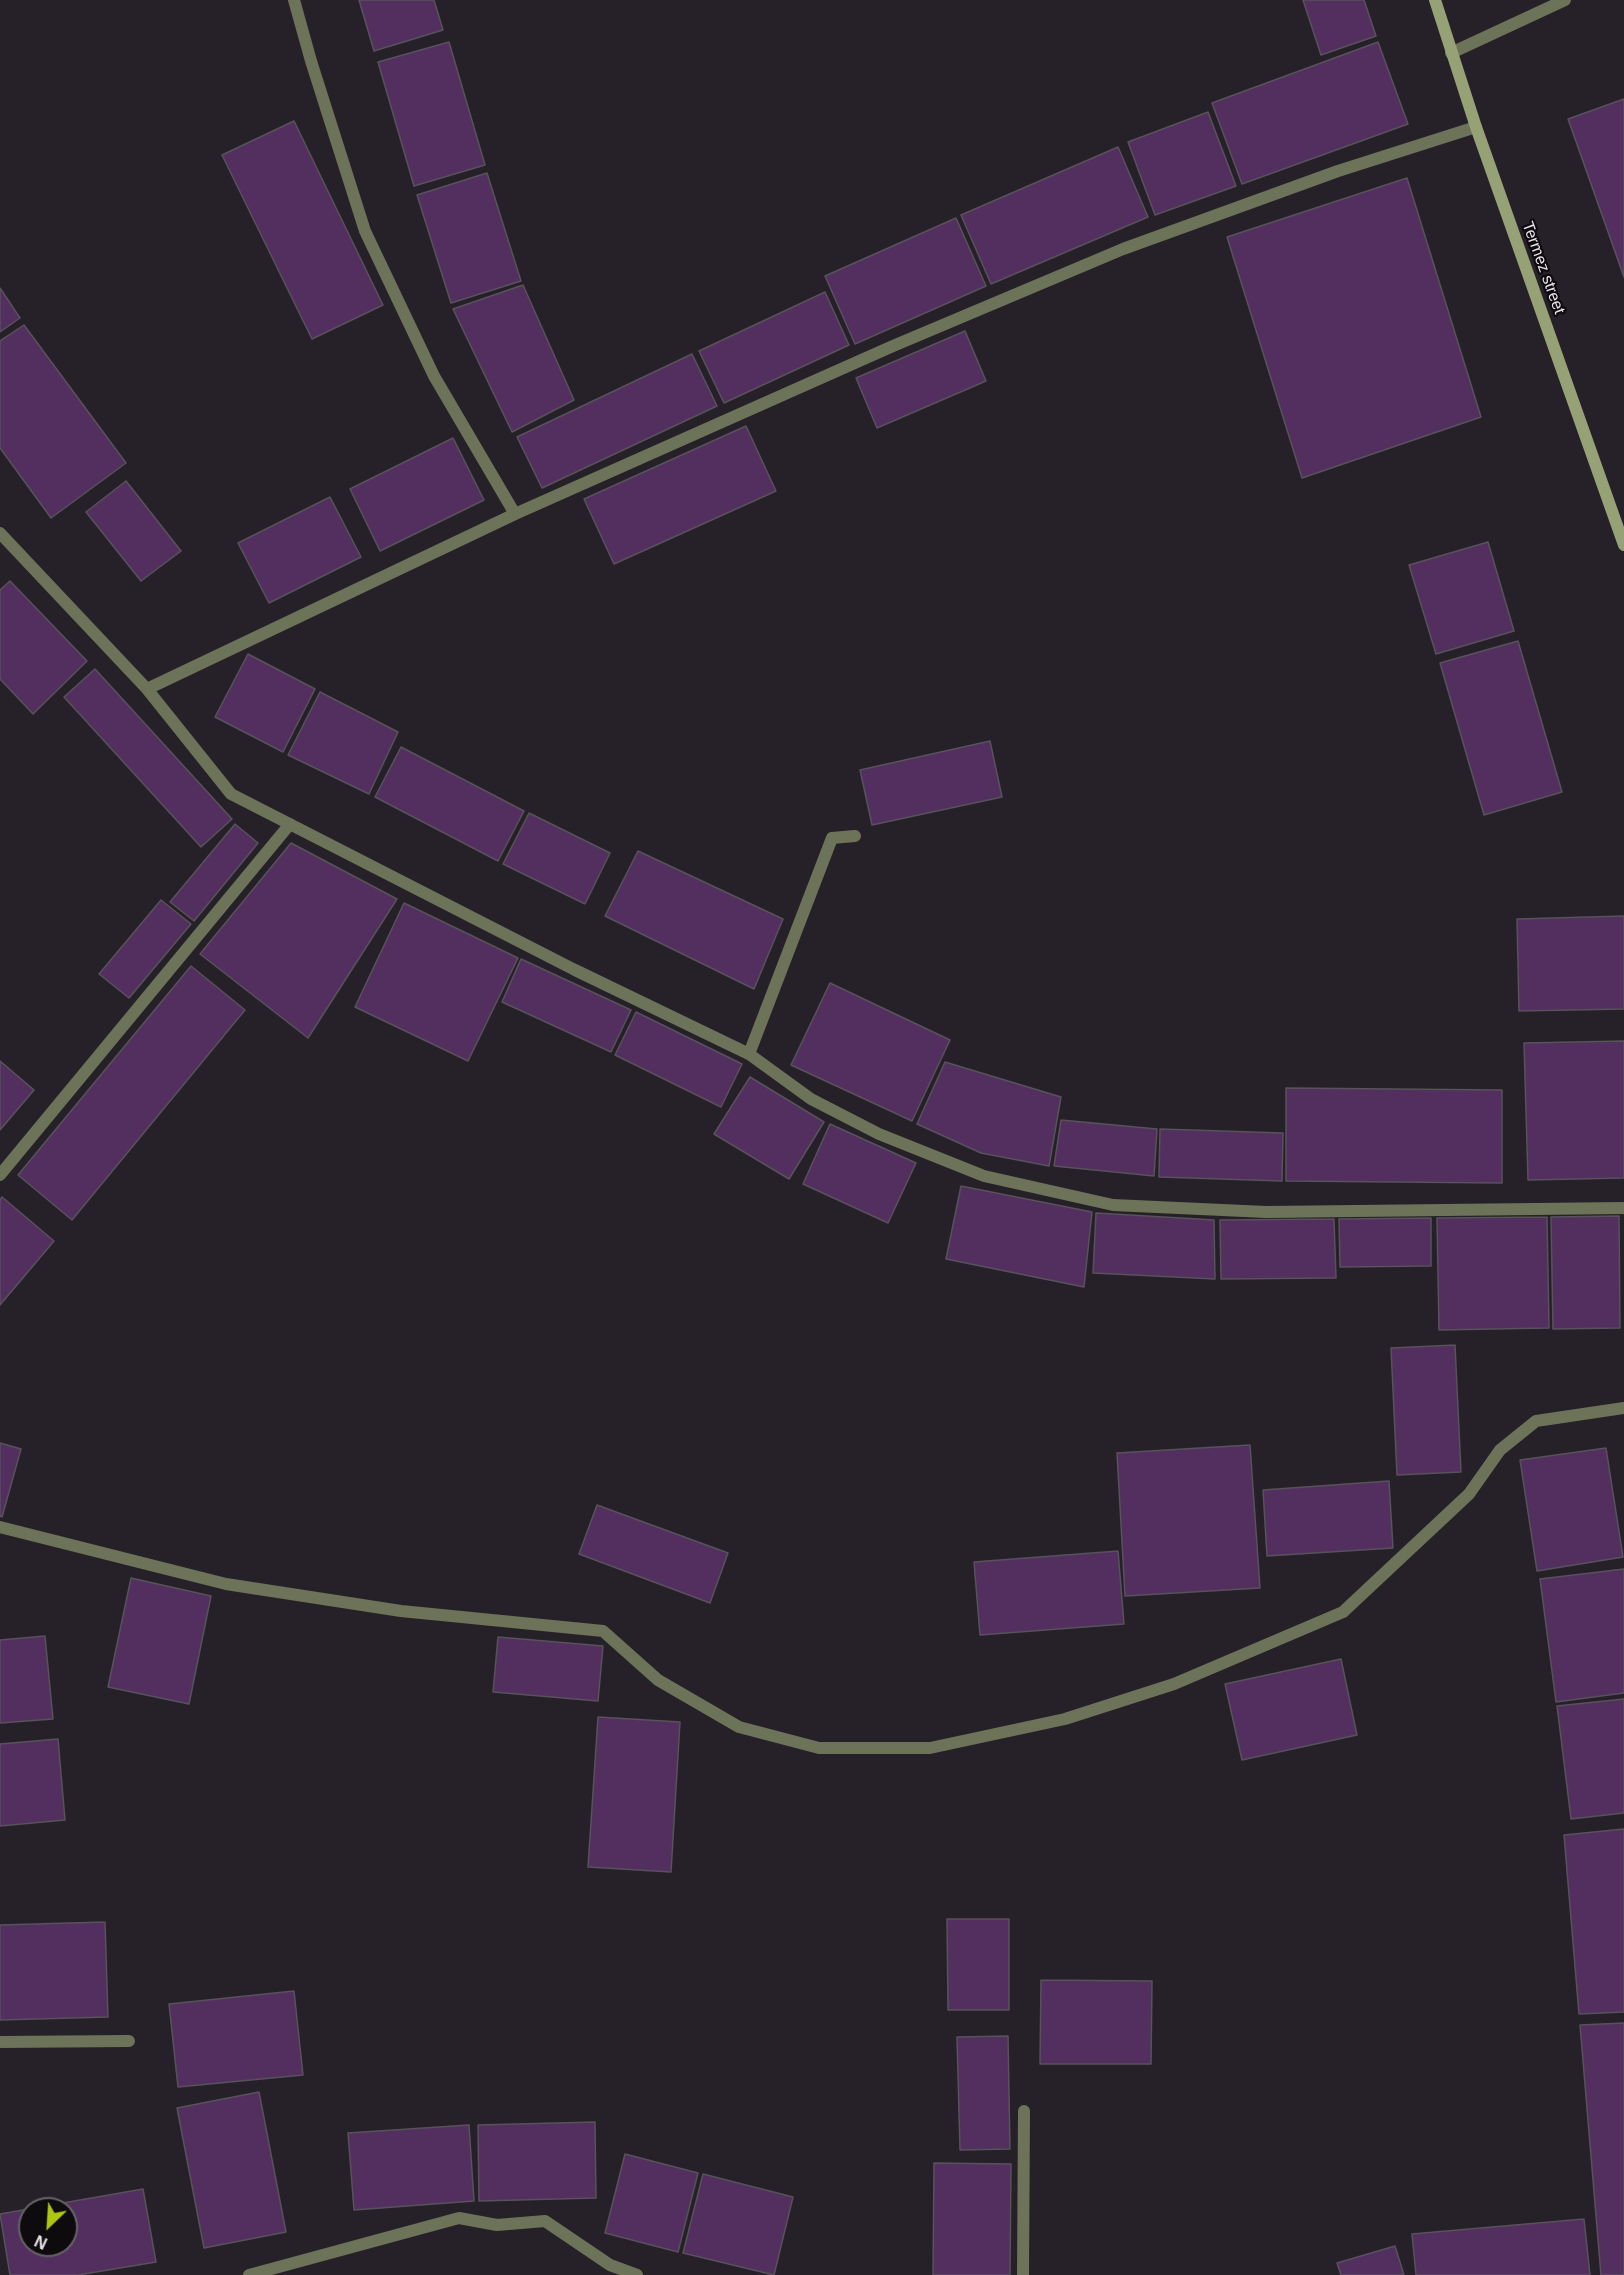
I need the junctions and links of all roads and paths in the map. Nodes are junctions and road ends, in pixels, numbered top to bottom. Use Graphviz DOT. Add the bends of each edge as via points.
graph roads {
  1 [pos="294,0"];
  2 [pos="1435,0"];
  3 [pos="1565,0"];
  4 [pos="1451,53"];
  5 [pos="1476,127"];
  6 [pos="515,514"];
  7 [pos="0,533"];
  8 [pos="1624,545"];
  9 [pos="147,689"];
  10 [pos="290,824"];
  11 [pos="855,836"];
  12 [pos="749,1054"];
  13 [pos="0,1175"];
  14 [pos="1624,1208"];
  15 [pos="1624,1408"];
  16 [pos="0,1527"];
  17 [pos="129,2041"];
  18 [pos="0,2042"];
  19 [pos="1023,2111"];
  20 [pos="249,2275"];
  21 [pos="637,2275"];
  22 [pos="1023,2275"];
  1 -- 6 [label="street" via="365,231 434,376"];
  2 -- 4 [label="main road, Termez street"];
  3 -- 4 [label="street"];
  4 -- 5 [label="main road, Termez street"];
  5 -- 6 [label="street" via="1338,171 1123,249 892,346"];
  5 -- 8 [label="main road, Termez street"];
  6 -- 9 [label="street"];
  7 -- 9 [label="street"];
  9 -- 10 [label="street" via="231,794"];
  10 -- 12 [label="street"];
  10 -- 13 [label="street"];
  11 -- 12 [label="street" via="832,838"];
  12 -- 14 [label="street" via="811,1099 879,1134 984,1176 1113,1205 1266,1212"];
  15 -- 16 [label="street" via="1536,1421 1500,1450 1469,1494 1343,1612 1174,1684 1065,1719 930,1748 819,1748 739,1727 658,1680 603,1631 401,1611 226,1584"];
  17 -- 18 [label="street"];
  19 -- 22 [label="street"];
  20 -- 21 [label="street" via="459,2218 497,2225 545,2221 610,2265"];
}
